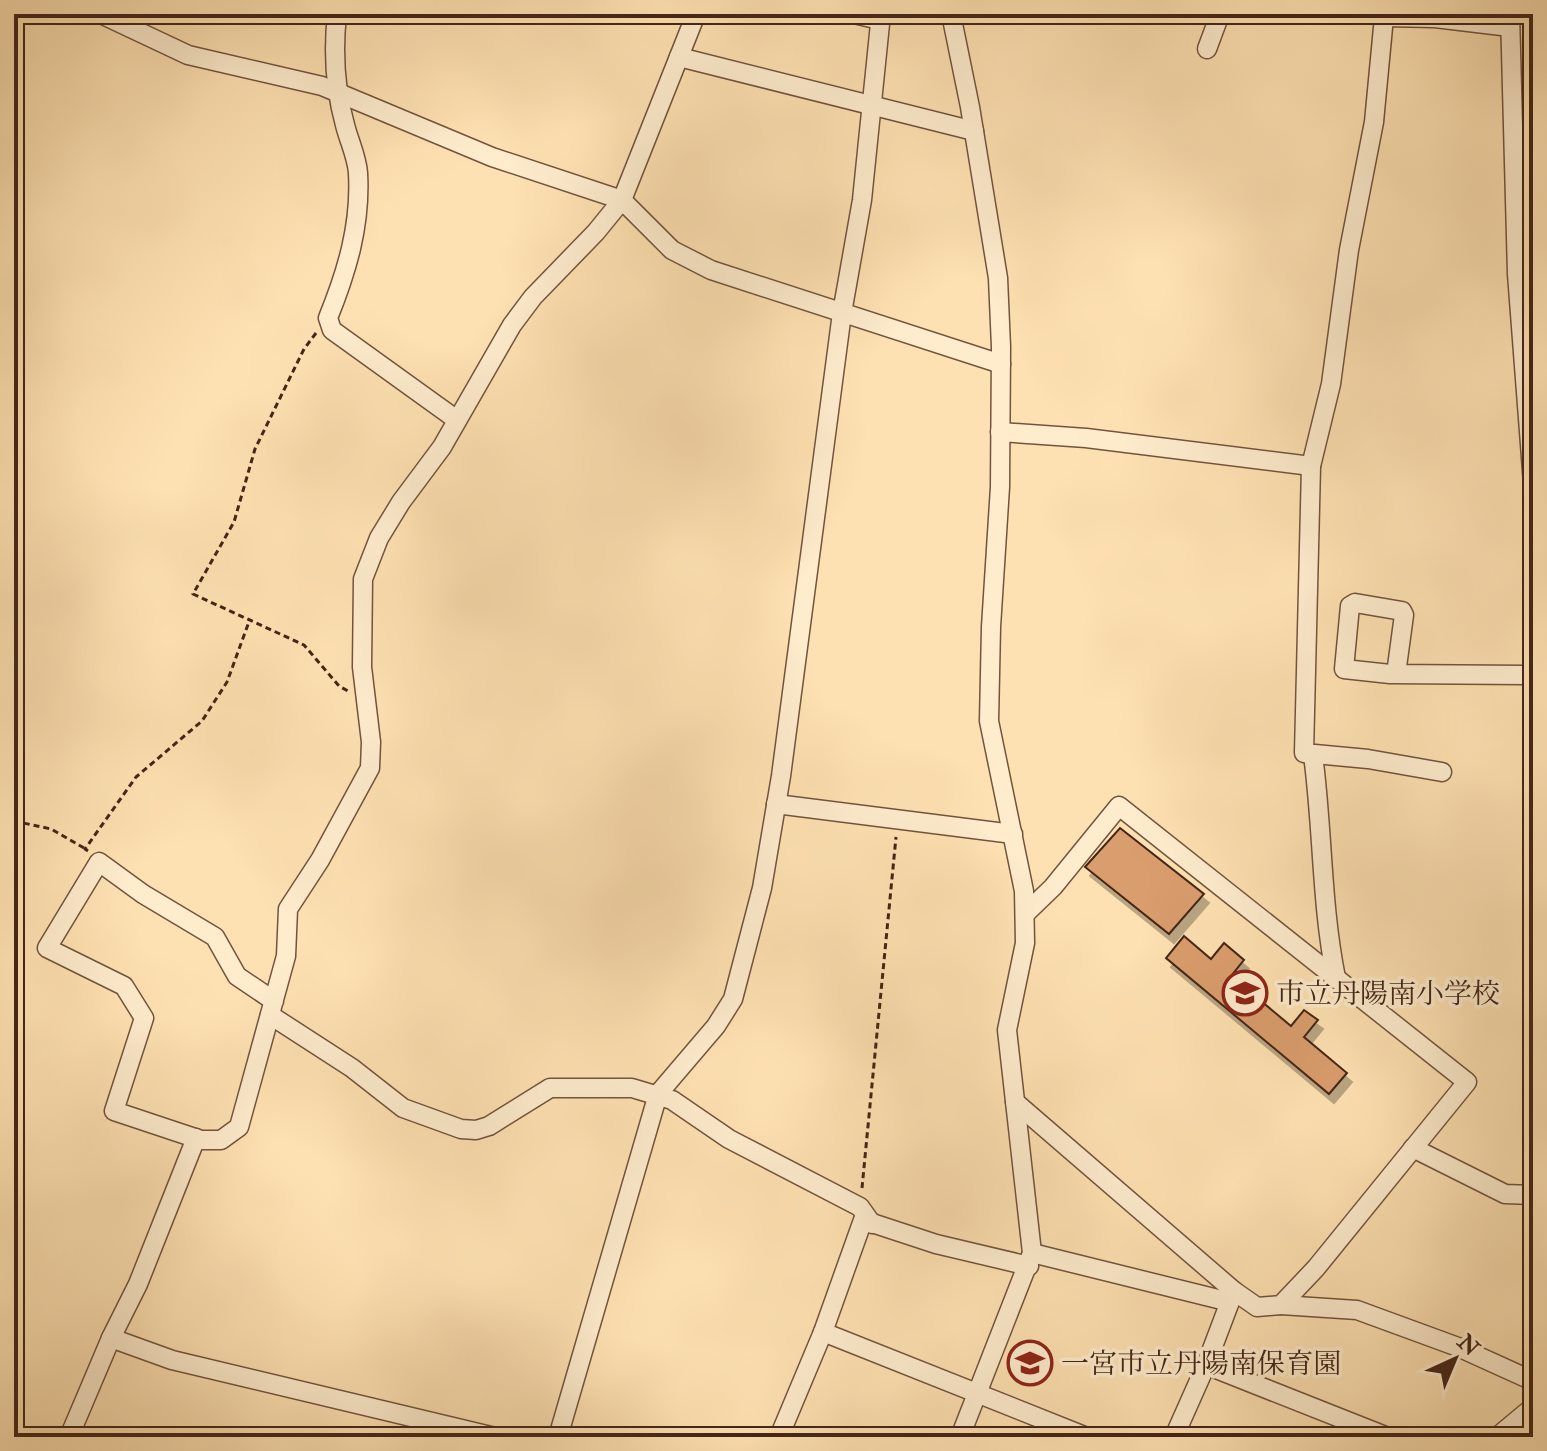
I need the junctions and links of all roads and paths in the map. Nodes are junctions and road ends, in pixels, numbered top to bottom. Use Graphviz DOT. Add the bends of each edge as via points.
graph roads {
  1 [pos="101,14"];
  2 [pos="337,14"];
  3 [pos="696,14"];
  4 [pos="854,14"];
  5 [pos="951,14"];
  6 [pos="1220,14"];
  7 [pos="1379,16"];
  8 [pos="881,17"];
  9 [pos="1510,20"];
  10 [pos="1207,49"];
  11 [pos="679,57"];
  12 [pos="337,93"];
  13 [pos="871,107"];
  14 [pos="974,131"];
  15 [pos="622,200"];
  16 [pos="1525,256"];
  17 [pos="842,313"];
  18 [pos="328,318"];
  19 [pos="1001,364"];
  20 [pos="457,420"];
  21 [pos="1000,432"];
  22 [pos="1311,466"];
  23 [pos="1533,484"];
  24 [pos="250,619"];
  25 [pos="1396,674"];
  26 [pos="1533,675"];
  27 [pos="366,700"];
  28 [pos="1313,755"];
  29 [pos="1442,772"];
  30 [pos="776,804"];
  31 [pos="897,819"];
  32 [pos="14,821"];
  33 [pos="1013,834"];
  34 [pos="92,855"];
  35 [pos="1025,914"];
  36 [pos="1336,978"];
  37 [pos="272,1008"];
  38 [pos="658,1094"];
  39 [pos="1015,1102"];
  40 [pos="196,1138"];
  41 [pos="1413,1148"];
  42 [pos="1533,1195"];
  43 [pos="860,1207"];
  44 [pos="872,1224"];
  45 [pos="1031,1259"];
  46 [pos="1232,1297"];
  47 [pos="1281,1305"];
  48 [pos="823,1332"];
  49 [pos="111,1338"];
  50 [pos="1206,1365"];
  51 [pos="1533,1383"];
  52 [pos="978,1393"];
  53 [pos="1529,1410"];
  54 [pos="69,1437"];
  55 [pos="495,1437"];
  56 [pos="558,1437"];
  57 [pos="780,1437"];
  58 [pos="960,1437"];
  59 [pos="1087,1437"];
  60 [pos="1174,1437"];
  61 [pos="1388,1437"];
  62 [pos="1497,1437"];
  1 -- 12 [label="street" via="188,55"];
  2 -- 12 [label="street"];
  3 -- 11 [label="street"];
  4 -- 8 [label="street"];
  5 -- 14 [label="street"];
  6 -- 10 [label="street"];
  7 -- 9 [label="street"];
  7 -- 22 [label="street" via="1374,122 1331,384"];
  8 -- 13 [label="street"];
  9 -- 16 [label="street"];
  11 -- 13 [label="street"];
  11 -- 15 [label="street"];
  12 -- 15 [label="street" via="492,157"];
  12 -- 18 [label="street" via="358,170 356,229"];
  13 -- 14 [label="street"];
  13 -- 17 [label="street" via="862,200"];
  14 -- 19 [label="street" via="998,278"];
  15 -- 17 [label="street" via="672,250 711,270"];
  15 -- 20 [label="street" via="533,297"];
  16 -- 23 [label="street"];
  17 -- 19 [label="street"];
  17 -- 30 [label="street"];
  18 -- 20 [label="street" via="332,330"];
  18 -- 24 [label="path" via="304,349 278,399 255,449 234,522 193,594"];
  19 -- 21 [label="street"];
  20 -- 27 [label="street" via="379,538 363,579"];
  21 -- 22 [label="street"];
  21 -- 33 [label="street" via="989,721"];
  22 -- 28 [label="street" via="1304,753"];
  24 -- 27 [label="path" via="304,645 339,686"];
  24 -- 34 [label="path" via="227,682 202,721 136,777"];
  25 -- 25 [label="street" via="1344,669 1350,606 1402,611"];
  25 -- 26 [label="street"];
  27 -- 37 [label="street" via="370,768 288,909 286,956"];
  28 -- 29 [label="street"];
  28 -- 36 [label="street"];
  30 -- 31 [label="street"];
  30 -- 38 [label="street" via="762,888 733,999"];
  31 -- 33 [label="street"];
  31 -- 43 [label="path"];
  32 -- 34 [label="path" via="51,829"];
  33 -- 35 [label="street"];
  34 -- 37 [label="street" via="143,894 215,937 237,976"];
  34 -- 40 [label="street" via="47,948 124,986 144,1018 114,1111"];
  35 -- 36 [label="street" via="1119,806"];
  35 -- 39 [label="street" via="1025,943 1007,1030"];
  36 -- 41 [label="street" via="1467,1082"];
  37 -- 38 [label="street" via="403,1108 461,1129 489,1126 550,1088 632,1088"];
  37 -- 40 [label="street" via="239,1127 221,1140"];
  38 -- 43 [label="street" via="729,1139"];
  38 -- 56 [label="street"];
  39 -- 45 [label="street"];
  39 -- 46 [label="street"];
  40 -- 49 [label="street"];
  41 -- 42 [label="street" via="1505,1194"];
  41 -- 47 [label="street"];
  43 -- 44 [label="street"];
  44 -- 45 [label="street" via="936,1244"];
  44 -- 48 [label="street" via="863,1220"];
  45 -- 46 [label="street"];
  45 -- 52 [label="street"];
  46 -- 47 [label="street" via="1257,1307"];
  46 -- 50 [label="street"];
  47 -- 51 [label="street" via="1357,1310 1458,1347"];
  48 -- 52 [label="street"];
  48 -- 57 [label="street"];
  49 -- 54 [label="street"];
  49 -- 55 [label="street" via="172,1360"];
  50 -- 60 [label="street"];
  50 -- 61 [label="street"];
  51 -- 53 [label="street"];
  52 -- 58 [label="street"];
  52 -- 59 [label="street"];
  53 -- 62 [label="street"];
}
